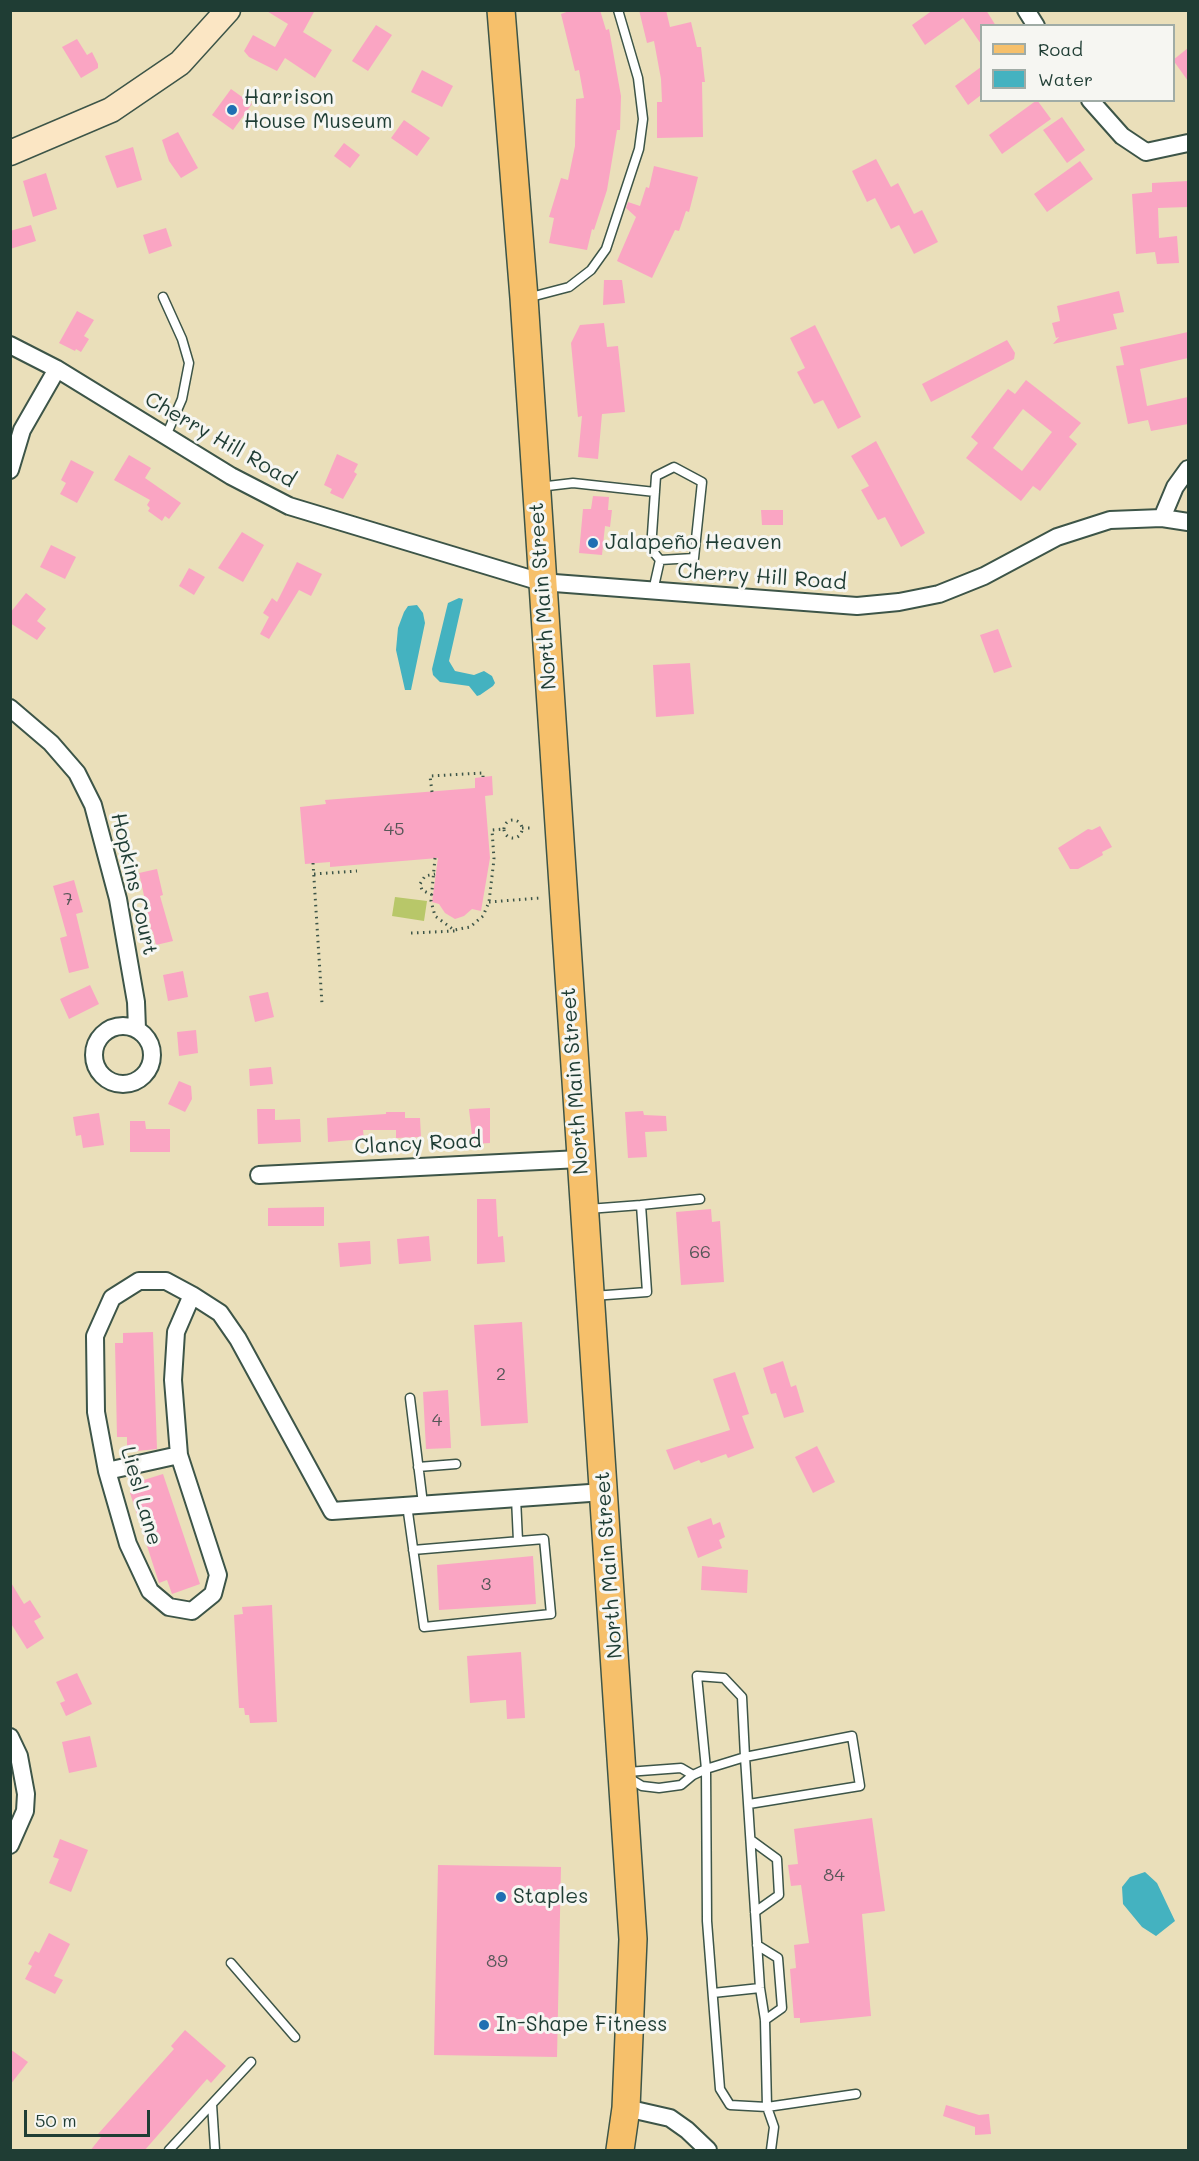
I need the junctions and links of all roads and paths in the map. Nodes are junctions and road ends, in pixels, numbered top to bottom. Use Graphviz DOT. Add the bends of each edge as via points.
graph roads {
  1 [pos="228,10"];
  2 [pos="501,10"];
  3 [pos="618,10"];
  4 [pos="1026,10"];
  5 [pos="1035,24"];
  6 [pos="1092,102"];
  7 [pos="1188,143"];
  8 [pos="10,153"];
  9 [pos="163,297"];
  10 [pos="524,298"];
  11 [pos="10,345"];
  12 [pos="57,369"];
  13 [pos="166,436"];
  14 [pos="1188,469"];
  15 [pos="10,470"];
  16 [pos="536,487"];
  17 [pos="655,492"];
  18 [pos="1162,518"];
  19 [pos="1188,522"];
  20 [pos="660,560"];
  21 [pos="541,582"];
  22 [pos="652,592"];
  23 [pos="10,708"];
  24 [pos="483,777"];
  25 [pos="432,792"];
  26 [pos="522,828"];
  27 [pos="534,828"];
  28 [pos="503,829"];
  29 [pos="435,858"];
  30 [pos="313,863"];
  31 [pos="357,872"];
  32 [pos="314,874"];
  33 [pos="435,874"];
  34 [pos="432,895"];
  35 [pos="540,898"];
  36 [pos="489,902"];
  37 [pos="460,930"];
  38 [pos="411,933"];
  39 [pos="322,1004"];
  40 [pos="137,1029"];
  41 [pos="580,1159"];
  42 [pos="259,1175"];
  43 [pos="700,1199"];
  44 [pos="641,1205"];
  45 [pos="584,1210"];
  46 [pos="192,1295"];
  47 [pos="590,1296"];
  48 [pos="410,1398"];
  49 [pos="179,1455"];
  50 [pos="456,1464"];
  51 [pos="418,1467"];
  52 [pos="107,1471"];
  53 [pos="604,1492"];
  54 [pos="516,1498"];
  55 [pos="415,1505"];
  56 [pos="518,1541"];
  57 [pos="413,1550"];
  58 [pos="10,1737"];
  59 [pos="745,1757"];
  60 [pos="706,1769"];
  61 [pos="622,1773"];
  62 [pos="693,1774"];
  63 [pos="749,1804"];
  64 [pos="751,1840"];
  65 [pos="10,1845"];
  66 [pos="755,1912"];
  67 [pos="757,1945"];
  68 [pos="231,1963"];
  69 [pos="760,1988"];
  70 [pos="713,1993"];
  71 [pos="765,2020"];
  72 [pos="296,2037"];
  73 [pos="250,2062"];
  74 [pos="856,2094"];
  75 [pos="212,2104"];
  76 [pos="767,2107"];
  77 [pos="626,2108"];
  78 [pos="169,2151"];
  79 [pos="215,2151"];
  80 [pos="620,2151"];
  81 [pos="708,2151"];
  82 [pos="771,2151"];
  1 -- 8 [label="main road" via="180,63 111,110"];
  2 -- 10 [label="main road, North Main Street"];
  3 -- 10 [label="lane" via="638,78 643,119 639,149 606,249 591,270 568,287"];
  4 -- 5 [label="street"];
  6 -- 7 [label="street" via="1122,136 1146,152"];
  9 -- 13 [label="lane" via="189,363 182,399"];
  10 -- 16 [label="main road, North Main Street"];
  11 -- 12 [label="street, Cherry Hill Road"];
  12 -- 13 [label="street, Cherry Hill Road"];
  12 -- 15 [label="street" via="22,429"];
  13 -- 21 [label="street, Cherry Hill Road" via="290,507"];
  14 -- 18 [label="street" via="1175,487"];
  16 -- 17 [label="lane" via="573,483"];
  16 -- 21 [label="main road, North Main Street"];
  17 -- 20 [label="lane" via="651,549"];
  17 -- 20 [label="lane" via="656,476 674,467 702,482 694,558"];
  18 -- 19 [label="street, Cherry Hill Road"];
  18 -- 22 [label="street, Cherry Hill Road" via="1099,523 1057,537 984,576 939,594 899,602 857,606"];
  20 -- 22 [label="lane"];
  21 -- 22 [label="street, Cherry Hill Road"];
  21 -- 41 [label="main road, North Main Street"];
  23 -- 40 [label="street, Hopkins Court" via="51,743 77,773 93,805 118,899"];
  24 -- 25 [label="path" via="483,772 430,776"];
  26 -- 27 [label="path"];
  26 -- 28 [label="path" via="518,837 512,838"];
  26 -- 28 [label="path" via="518,820 512,819"];
  28 -- 36 [label="path" via="492,830 494,859"];
  29 -- 33 [label="path"];
  30 -- 32 [label="path"];
  31 -- 32 [label="path"];
  32 -- 39 [label="path"];
  33 -- 34 [label="path"];
  33 -- 34 [label="path" via="425,876 420,884 422,890"];
  34 -- 37 [label="path" via="438,920"];
  35 -- 36 [label="path"];
  36 -- 37 [label="path" via="479,921"];
  37 -- 38 [label="path"];
  41 -- 42 [label="street, Clancy Road"];
  41 -- 45 [label="main road, North Main Street"];
  43 -- 44 [label="lane"];
  44 -- 45 [label="lane"];
  44 -- 47 [label="lane" via="647,1292"];
  45 -- 47 [label="main road, North Main Street"];
  46 -- 49 [label="street, Liesl Lane" via="176,1332 173,1380"];
  46 -- 52 [label="street, Liesl Lane" via="166,1281 139,1281 112,1298 95,1336 96,1412"];
  46 -- 55 [label="street, Liesl Lane" via="220,1313 238,1339 332,1511"];
  47 -- 53 [label="main road, North Main Street"];
  48 -- 51 [label="lane"];
  49 -- 52 [label="street"];
  49 -- 52 [label="street, Liesl Lane" via="218,1575 213,1594 192,1611 169,1607 150,1591 128,1544"];
  50 -- 51 [label="lane"];
  51 -- 55 [label="lane"];
  53 -- 54 [label="street, Liesl Lane"];
  53 -- 61 [label="main road, North Main Street"];
  54 -- 55 [label="street, Liesl Lane"];
  54 -- 56 [label="lane"];
  55 -- 57 [label="lane"];
  56 -- 57 [label="lane"];
  56 -- 57 [label="lane" via="544,1539 551,1614 424,1627"];
  58 -- 65 [label="street" via="19,1756 26,1794 20,1827"];
  59 -- 60 [label="lane"];
  59 -- 60 [label="lane" via="742,1697 724,1678 697,1676"];
  59 -- 63 [label="lane"];
  59 -- 63 [label="lane" via="852,1736 860,1786"];
  60 -- 62 [label="lane"];
  60 -- 70 [label="lane" via="707,1921"];
  61 -- 62 [label="lane" via="681,1768"];
  61 -- 62 [label="lane" via="642,1786 659,1788 681,1785"];
  61 -- 77 [label="main road, North Main Street" via="633,1939"];
  63 -- 64 [label="lane"];
  64 -- 66 [label="lane"];
  64 -- 66 [label="lane" via="777,1859 779,1895"];
  66 -- 67 [label="lane"];
  67 -- 69 [label="lane"];
  67 -- 71 [label="lane" via="778,1958 782,2008"];
  68 -- 72 [label="lane"];
  69 -- 70 [label="lane"];
  69 -- 71 [label="lane"];
  70 -- 76 [label="lane" via="720,2089 730,2105"];
  71 -- 76 [label="lane"];
  73 -- 75 [label="lane"];
  74 -- 76 [label="lane"];
  75 -- 78 [label="lane"];
  75 -- 79 [label="lane"];
  76 -- 82 [label="lane" via="774,2127"];
  77 -- 80 [label="main road, North Main Street"];
  77 -- 81 [label="street" via="670,2118"];
}
